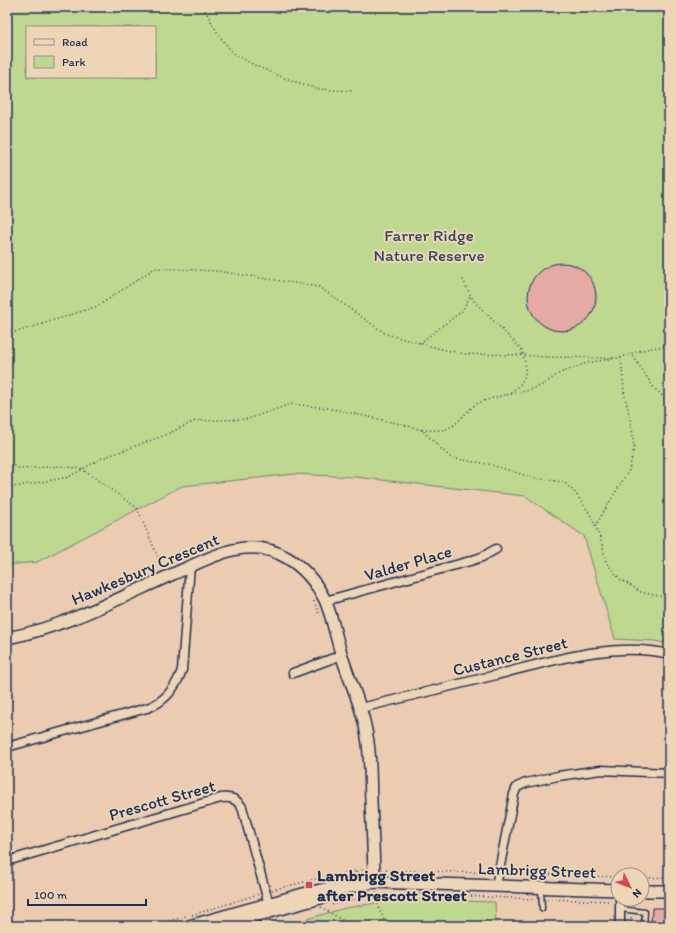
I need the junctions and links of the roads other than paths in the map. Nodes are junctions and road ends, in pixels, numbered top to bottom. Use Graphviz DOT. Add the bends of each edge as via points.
graph roads {
  1 [pos="496,549"];
  2 [pos="190,566"];
  3 [pos="325,601"];
  4 [pos="7,638"];
  5 [pos="669,654"];
  6 [pos="342,655"];
  7 [pos="293,672"];
  8 [pos="361,708"];
  9 [pos="7,747"];
  10 [pos="669,773"];
  11 [pos="7,861"];
  12 [pos="374,882"];
  13 [pos="496,886"];
  14 [pos="541,888"];
  15 [pos="650,892"];
  16 [pos="610,895"];
  17 [pos="668,896"];
  18 [pos="270,907"];
  19 [pos="542,909"];
  20 [pos="620,909"];
  21 [pos="189,926"];
  22 [pos="218,926"];
  23 [pos="620,926"];
  24 [pos="644,926"];
  1 -- 3 [label="street, Valder Place" via="470,561"];
  2 -- 3 [label="street, Hawkesbury Crescent" via="234,549 272,550 296,564 309,576"];
  2 -- 4 [label="street, Hawkesbury Crescent" via="54,626"];
  2 -- 9 [label="street" via="182,670 177,682 164,698 147,708"];
  3 -- 6 [label="street, Hawkesbury Crescent"];
  5 -- 8 [label="street, Custance Street" via="620,649 580,655"];
  6 -- 7 [label="street"];
  6 -- 8 [label="street, Hawkesbury Crescent"];
  8 -- 12 [label="street, Hawkesbury Crescent" via="369,755"];
  10 -- 13 [label="street" via="601,770 558,776 517,787"];
  11 -- 18 [label="street, Prescott Street" via="230,797 242,807"];
  12 -- 13 [label="street, Lambrigg Street"];
  12 -- 18 [label="street, Lambrigg Street" via="335,890 329,888"];
  13 -- 14 [label="street, Lambrigg Street"];
  14 -- 16 [label="street, Lambrigg Street"];
  14 -- 19 [label="lane"];
  15 -- 17 [label="street"];
  18 -- 21 [label="street, Lambrigg Street"];
  18 -- 22 [label="street, Lambrigg Street"];
  20 -- 23 [label="street"];
  20 -- 24 [label="lane" via="645,912"];
}
